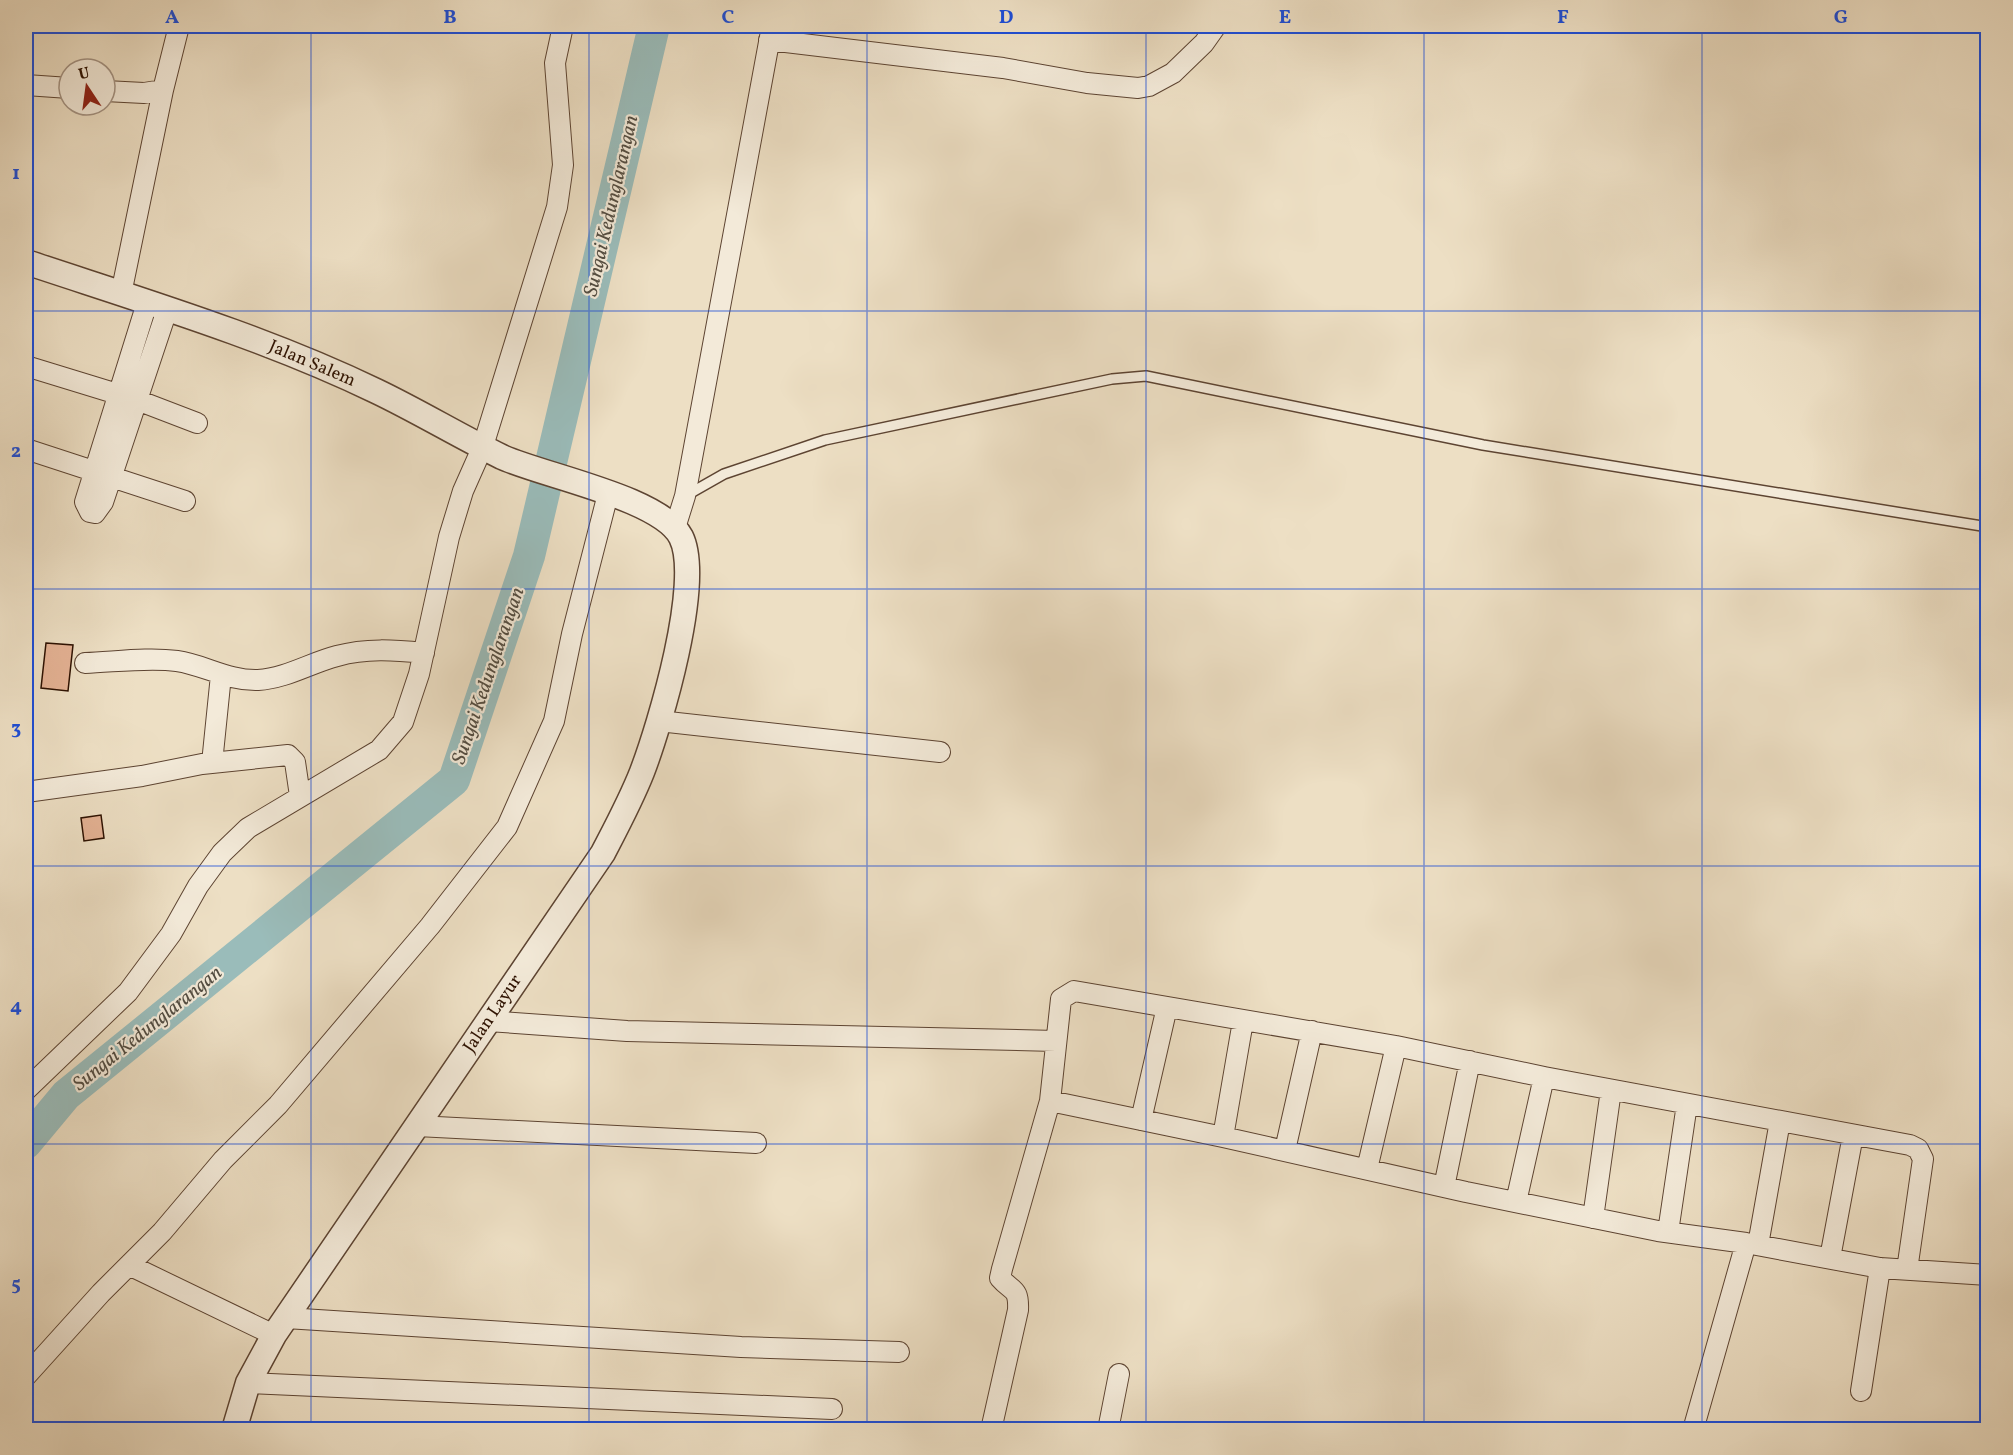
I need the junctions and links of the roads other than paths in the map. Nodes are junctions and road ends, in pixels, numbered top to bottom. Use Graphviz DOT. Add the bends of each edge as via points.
graph roads {
  1 [pos="179,26"];
  2 [pos="562,26"];
  3 [pos="1216,26"];
  4 [pos="770,33"];
  5 [pos="26,85"];
  6 [pos="57,87"];
  7 [pos="163,90"];
  8 [pos="117,92"];
  9 [pos="26,262"];
  10 [pos="121,294"];
  11 [pos="157,307"];
  12 [pos="26,366"];
  13 [pos="128,398"];
  14 [pos="197,423"];
  15 [pos="26,449"];
  16 [pos="493,452"];
  17 [pos="103,475"];
  18 [pos="598,491"];
  19 [pos="685,496"];
  20 [pos="185,501"];
  21 [pos="1988,527"];
  22 [pos="675,528"];
  23 [pos="424,653"];
  24 [pos="85,663"];
  25 [pos="221,675"];
  26 [pos="659,721"];
  27 [pos="940,752"];
  28 [pos="212,763"];
  29 [pos="26,792"];
  30 [pos="300,796"];
  31 [pos="1167,1007"];
  32 [pos="488,1021"];
  33 [pos="1243,1021"];
  34 [pos="1312,1032"];
  35 [pos="1056,1041"];
  36 [pos="1396,1046"];
  37 [pos="1470,1061"];
  38 [pos="1544,1077"];
  39 [pos="26,1090"];
  40 [pos="1611,1090"];
  41 [pos="1050,1101"];
  42 [pos="1687,1104"];
  43 [pos="1141,1120"];
  44 [pos="1777,1120"];
  45 [pos="417,1126"];
  46 [pos="1853,1135"];
  47 [pos="1223,1137"];
  48 [pos="756,1143"];
  49 [pos="1285,1150"];
  50 [pos="1367,1169"];
  51 [pos="1444,1187"];
  52 [pos="1516,1202"];
  53 [pos="1593,1218"];
  54 [pos="1668,1232"];
  55 [pos="1752,1244"];
  56 [pos="1830,1258"];
  57 [pos="129,1265"];
  58 [pos="1881,1268"];
  59 [pos="1907,1270"];
  60 [pos="1988,1275"];
  61 [pos="280,1327"];
  62 [pos="899,1352"];
  63 [pos="1119,1374"];
  64 [pos="26,1376"];
  65 [pos="248,1383"];
  66 [pos="1861,1391"];
  67 [pos="832,1409"];
  68 [pos="234,1430"];
  69 [pos="991,1430"];
  70 [pos="1108,1430"];
  71 [pos="1693,1430"];
  1 -- 7 [label="street"];
  2 -- 16 [label="street" via="555,63 563,165 557,207"];
  3 -- 4 [label="street" via="1173,73 1138,88"];
  4 -- 19 [label="street"];
  5 -- 6 [label="street"];
  7 -- 8 [label="street"];
  7 -- 10 [label="street"];
  9 -- 10 [label="street, Jalan Salem"];
  10 -- 11 [label="street, Jalan Salem"];
  11 -- 13 [label="street"];
  11 -- 16 [label="street, Jalan Salem" via="278,349 364,386"];
  12 -- 13 [label="street"];
  13 -- 14 [label="street"];
  13 -- 17 [label="street"];
  15 -- 17 [label="street"];
  16 -- 18 [label="street, Jalan Salem"];
  16 -- 23 [label="street" via="463,491"];
  17 -- 20 [label="street"];
  18 -- 22 [label="street, Jalan Salem" via="652,510"];
  18 -- 57 [label="street" via="554,721 507,827 430,926 278,1105"];
  19 -- 21 [label="lane" via="724,474 825,440 1112,379 1146,376 1483,445"];
  19 -- 22 [label="street"];
  22 -- 26 [label="street, Jalan Layur" via="682,540 688,571 686,600"];
  23 -- 25 [label="street" via="383,649 336,656 285,676 258,680"];
  23 -- 30 [label="street" via="403,722 379,750"];
  24 -- 25 [label="street" via="176,661"];
  25 -- 28 [label="street"];
  26 -- 27 [label="street"];
  26 -- 32 [label="street, Jalan Layur" via="642,773 603,853"];
  28 -- 29 [label="street"];
  28 -- 30 [label="street" via="288,755 295,762"];
  30 -- 39 [label="street" via="248,828 222,853 171,934 128,992"];
  31 -- 33 [label="street"];
  31 -- 35 [label="street" via="1067,993 1061,999"];
  31 -- 43 [label="street"];
  32 -- 35 [label="street" via="639,1031"];
  32 -- 45 [label="street, Jalan Layur"];
  33 -- 34 [label="street"];
  33 -- 47 [label="street"];
  34 -- 36 [label="street"];
  34 -- 49 [label="street"];
  35 -- 41 [label="street"];
  36 -- 37 [label="street"];
  36 -- 50 [label="street"];
  37 -- 38 [label="street"];
  37 -- 51 [label="street"];
  38 -- 40 [label="street"];
  38 -- 52 [label="street"];
  40 -- 42 [label="street"];
  40 -- 53 [label="street"];
  41 -- 43 [label="street"];
  41 -- 69 [label="street" via="1000,1278 1019,1297"];
  42 -- 44 [label="street"];
  42 -- 54 [label="street"];
  43 -- 47 [label="street"];
  44 -- 46 [label="street"];
  44 -- 55 [label="street"];
  45 -- 48 [label="street"];
  45 -- 61 [label="street, Jalan Layur"];
  46 -- 56 [label="street"];
  46 -- 59 [label="street" via="1910,1145 1922,1154"];
  47 -- 49 [label="street"];
  49 -- 50 [label="street"];
  50 -- 51 [label="street"];
  51 -- 52 [label="street"];
  52 -- 53 [label="street"];
  53 -- 54 [label="street"];
  54 -- 55 [label="street"];
  55 -- 56 [label="street"];
  55 -- 71 [label="street"];
  56 -- 58 [label="street"];
  57 -- 61 [label="street" via="161,1283"];
  57 -- 64 [label="street"];
  58 -- 59 [label="street"];
  58 -- 66 [label="street"];
  59 -- 60 [label="street"];
  61 -- 62 [label="street"];
  61 -- 65 [label="street, Jalan Layur"];
  63 -- 70 [label="street"];
  65 -- 67 [label="street"];
  65 -- 68 [label="street, Jalan Layur"];
}
